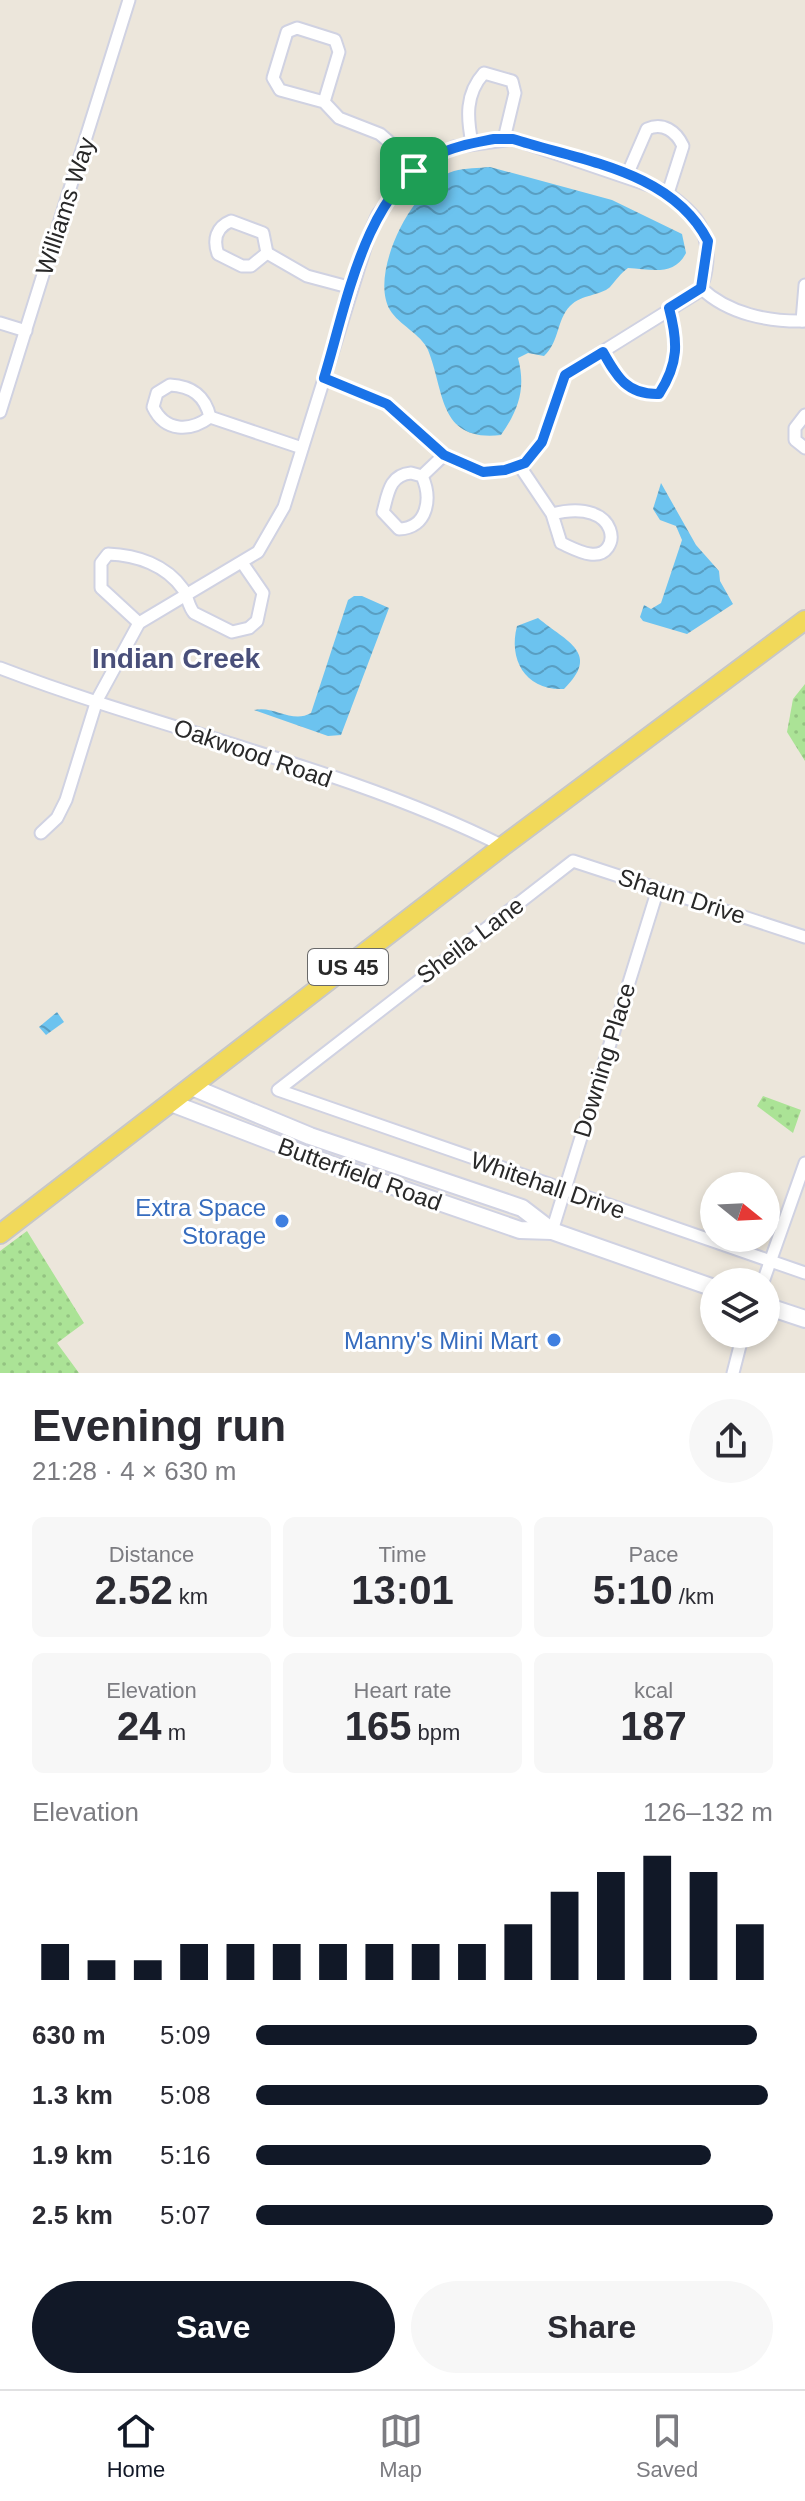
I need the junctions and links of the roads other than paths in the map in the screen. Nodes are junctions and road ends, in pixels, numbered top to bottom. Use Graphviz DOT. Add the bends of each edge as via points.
graph roads {
  1 [pos="129,0"];
  2 [pos="324,102"];
  3 [pos="504,139"];
  4 [pos="472,143"];
  5 [pos="414,171"];
  6 [pos="627,175"];
  7 [pos="668,193"];
  8 [pos="267,253"];
  9 [pos="805,285"];
  10 [pos="352,288"];
  11 [pos="701,288"];
  12 [pos="669,308"];
  13 [pos="803,321"];
  14 [pos="0,323"];
  15 [pos="26,331"];
  16 [pos="603,352"];
  17 [pos="324,378"];
  18 [pos="0,412"];
  19 [pos="805,415"];
  20 [pos="210,417"];
  21 [pos="302,448"];
  22 [pos="805,448"];
  23 [pos="444,455"];
  24 [pos="519,465"];
  25 [pos="422,476"];
  26 [pos="552,514"];
  27 [pos="243,564"];
  28 [pos="186,593"];
  29 [pos="805,620"];
  30 [pos="139,623"];
  31 [pos="0,668"];
  32 [pos="97,700"];
  33 [pos="41,833"];
  34 [pos="503,846"];
  35 [pos="561,871"];
  36 [pos="658,889"];
  37 [pos="805,937"];
  38 [pos="192,1087"];
  39 [pos="292,1094"];
  40 [pos="171,1103"];
  41 [pos="805,1163"];
  42 [pos="565,1189"];
  43 [pos="552,1231"];
  44 [pos="0,1234"];
  45 [pos="771,1262"];
  46 [pos="769,1268"];
  47 [pos="805,1273"];
  48 [pos="700,1283"];
  49 [pos="780,1311"];
  50 [pos="805,1319"];
  51 [pos="739,1348"];
  52 [pos="733,1373"];
  1 -- 15 [label="street, Williams Way"];
  2 -- 2 [label="street" via="339,52 335,40 297,28 287,32 273,78 280,90"];
  2 -- 5 [label="street" via="339,118 396,145"];
  3 -- 4 [label="street"];
  3 -- 4 [label="street" via="515,93 512,81 484,73 467,112"];
  3 -- 6 [label="street"];
  4 -- 5 [label="street" via="433,157"];
  5 -- 10 [label="street" via="378,214"];
  6 -- 7 [label="street"];
  6 -- 7 [label="street" via="647,129 669,129 683,146"];
  7 -- 11 [label="street" via="691,213 708,241"];
  8 -- 8 [label="street" via="263,233 255,228 231,221 217,232 215,244 222,258 251,266"];
  8 -- 10 [label="street" via="307,276"];
  9 -- 13 [label="street"];
  10 -- 17 [label="street"];
  11 -- 12 [label="street"];
  11 -- 13 [label="street" via="751,315"];
  12 -- 16 [label="street"];
  12 -- 16 [label="street" via="678,339 659,394 629,388"];
  14 -- 15 [label="street"];
  15 -- 18 [label="street, Williams Way"];
  16 -- 24 [label="street" via="565,375 542,442"];
  17 -- 21 [label="street"];
  17 -- 23 [label="street" via="387,404"];
  19 -- 22 [label="street" via="795,428 795,440"];
  20 -- 20 [label="street" via="197,392 170,385 157,393 153,407 164,422 186,429"];
  20 -- 21 [label="street"];
  21 -- 27 [label="street" via="284,507 258,552"];
  23 -- 24 [label="street" via="483,472"];
  23 -- 25 [label="street"];
  24 -- 26 [label="street"];
  25 -- 25 [label="street" via="400,474 392,481 383,512 399,529 421,520 429,497"];
  26 -- 26 [label="street" via="561,543 593,555 605,551 612,527 604,517 580,509"];
  27 -- 28 [label="street"];
  27 -- 28 [label="street" via="263,593 257,621 249,628 232,632 210,622 194,613"];
  28 -- 30 [label="street"];
  28 -- 30 [label="street" via="164,569 132,555 108,554 101,563 101,588"];
  29 -- 34 [label="main road, US 45"];
  30 -- 32 [label="street"];
  31 -- 32 [label="street, Oakwood Road"];
  32 -- 33 [label="street" via="66,800"];
  32 -- 34 [label="street, Oakwood Road" via="395,800"];
  34 -- 38 [label="main road, US 45"];
  35 -- 36 [label="street, Shaun Drive" via="573,861"];
  35 -- 39 [label="street, Sheila Lane" via="278,1090"];
  36 -- 37 [label="street, Shaun Drive"];
  36 -- 42 [label="street, Downing Place"];
  38 -- 40 [label="main road, US 45"];
  38 -- 43 [label="main road, Butterfield Road" via="310,1136 522,1208"];
  39 -- 42 [label="street, Whitehall Drive"];
  40 -- 43 [label="main road, Butterfield Road" via="520,1230"];
  40 -- 44 [label="main road, US 45"];
  41 -- 45 [label="street"];
  42 -- 43 [label="street, Downing Place"];
  42 -- 45 [label="street, Whitehall Drive"];
  43 -- 48 [label="main road, Butterfield Road"];
  45 -- 46 [label="street"];
  45 -- 47 [label="street, Whitehall Drive"];
  49 -- 50 [label="main road"];
  51 -- 52 [label="street"];
}
